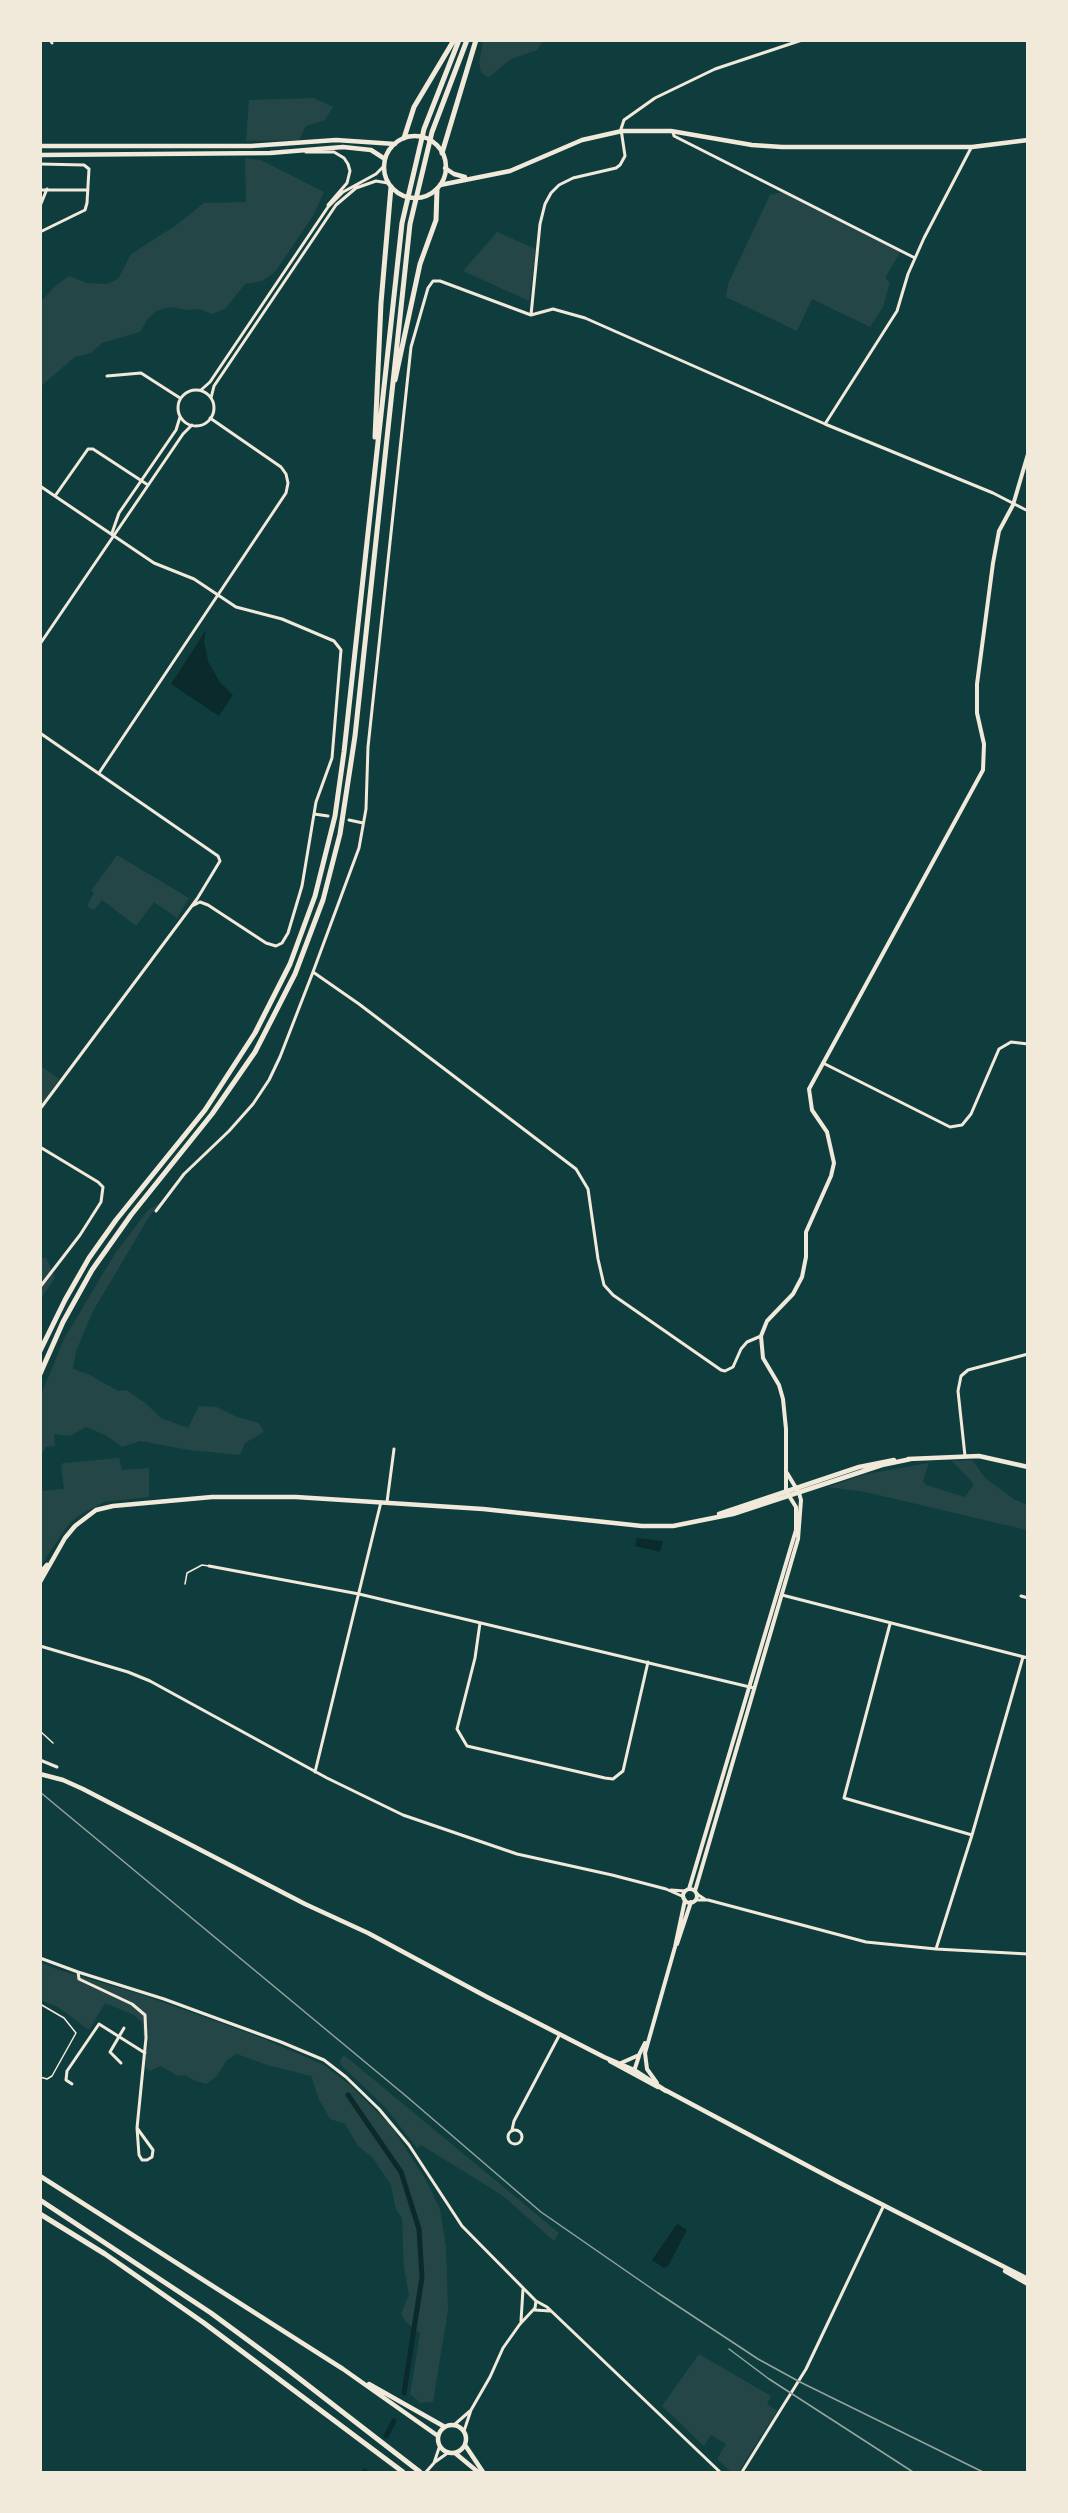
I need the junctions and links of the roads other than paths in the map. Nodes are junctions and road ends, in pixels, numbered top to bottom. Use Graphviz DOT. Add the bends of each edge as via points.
graph roads {
  1 [pos="454,40"];
  2 [pos="459,40"];
  3 [pos="467,40"];
  4 [pos="476,40"];
  5 [pos="802,40"];
  6 [pos="622,131"];
  7 [pos="673,131"];
  8 [pos="404,138"];
  9 [pos="1028,140"];
  10 [pos="395,144"];
  11 [pos="40,146"];
  12 [pos="972,147"];
  13 [pos="299,152"];
  14 [pos="442,153"];
  15 [pos="40,155"];
  16 [pos="385,159"];
  17 [pos="40,164"];
  18 [pos="384,166"];
  19 [pos="445,168"];
  20 [pos="467,178"];
  21 [pos="389,185"];
  22 [pos="47,189"];
  23 [pos="437,189"];
  24 [pos="40,190"];
  25 [pos="88,190"];
  26 [pos="40,206"];
  27 [pos="328,207"];
  28 [pos="40,232"];
  29 [pos="915,258"];
  30 [pos="531,315"];
  31 [pos="107,376"];
  32 [pos="201,390"];
  33 [pos="180,398"];
  34 [pos="211,398"];
  35 [pos="180,417"];
  36 [pos="210,418"];
  37 [pos="387,423"];
  38 [pos="825,424"];
  39 [pos="192,425"];
  40 [pos="1028,454"];
  41 [pos="142,481"];
  42 [pos="148,485"];
  43 [pos="40,486"];
  44 [pos="372,494"];
  45 [pos="55,496"];
  46 [pos="1013,506"];
  47 [pos="1028,511"];
  48 [pos="113,535"];
  49 [pos="219,595"];
  50 [pos="40,644"];
  51 [pos="40,733"];
  52 [pos="99,772"];
  53 [pos="314,814"];
  54 [pos="328,816"];
  55 [pos="350,820"];
  56 [pos="363,823"];
  57 [pos="192,906"];
  58 [pos="313,972"];
  59 [pos="1028,1044"];
  60 [pos="823,1063"];
  61 [pos="40,1109"];
  62 [pos="40,1147"];
  63 [pos="156,1211"];
  64 [pos="40,1287"];
  65 [pos="761,1336"];
  66 [pos="40,1351"];
  67 [pos="1028,1354"];
  68 [pos="40,1374"];
  69 [pos="394,1449"];
  70 [pos="965,1456"];
  71 [pos="911,1459"];
  72 [pos="1028,1467"];
  73 [pos="786,1472"];
  74 [pos="795,1488"];
  75 [pos="787,1493"];
  76 [pos="799,1493"];
  77 [pos="385,1502"];
  78 [pos="53,1558"];
  79 [pos="209,1566"];
  80 [pos="40,1573"];
  81 [pos="40,1582"];
  82 [pos="185,1584"];
  83 [pos="359,1594"];
  84 [pos="780,1594"];
  85 [pos="1021,1596"];
  86 [pos="1028,1598"];
  87 [pos="480,1623"];
  88 [pos="890,1624"];
  89 [pos="40,1646"];
  90 [pos="1023,1657"];
  91 [pos="1028,1658"];
  92 [pos="648,1662"];
  93 [pos="752,1687"];
  94 [pos="40,1731"];
  95 [pos="53,1743"];
  96 [pos="40,1760"];
  97 [pos="57,1767"];
  98 [pos="315,1772"];
  99 [pos="40,1774"];
  100 [pos="972,1834"];
  101 [pos="666,1890"];
  102 [pos="687,1890"];
  103 [pos="696,1892"];
  104 [pos="684,1899"];
  105 [pos="708,1900"];
  106 [pos="693,1901"];
  107 [pos="675,1947"];
  108 [pos="936,1949"];
  109 [pos="1028,1954"];
  110 [pos="40,1958"];
  111 [pos="78,1972"];
  112 [pos="40,2004"];
  113 [pos="124,2028"];
  114 [pos="650,2031"];
  115 [pos="560,2034"];
  116 [pos="119,2036"];
  117 [pos="145,2053"];
  118 [pos="639,2055"];
  119 [pos="604,2058"];
  120 [pos="644,2060"];
  121 [pos="121,2063"];
  122 [pos="621,2063"];
  123 [pos="635,2073"];
  124 [pos="40,2077"];
  125 [pos="657,2083"];
  126 [pos="72,2084"];
  127 [pos="666,2091"];
  128 [pos="138,2128"];
  129 [pos="512,2130"];
  130 [pos="40,2176"];
  131 [pos="40,2200"];
  132 [pos="884,2205"];
  133 [pos="40,2214"];
  134 [pos="995,2264"];
  135 [pos="1028,2279"];
  136 [pos="1028,2284"];
  137 [pos="523,2287"];
  138 [pos="532,2297"];
  139 [pos="523,2299"];
  140 [pos="536,2301"];
  141 [pos="522,2308"];
  142 [pos="532,2311"];
  143 [pos="551,2312"];
  144 [pos="520,2324"];
  145 [pos="343,2369"];
  146 [pos="471,2410"];
  147 [pos="454,2425"];
  148 [pos="445,2427"];
  149 [pos="464,2431"];
  150 [pos="438,2436"];
  151 [pos="440,2445"];
  152 [pos="465,2445"];
  153 [pos="452,2452"];
  154 [pos="434,2463"];
  155 [pos="403,2472"];
  156 [pos="420,2472"];
  157 [pos="426,2472"];
  158 [pos="478,2472"];
  159 [pos="483,2472"];
  160 [pos="720,2472"];
  161 [pos="742,2472"];
  1 -- 8 [label="highway" via="414,107"];
  2 -- 44 [label="highway" via="424,129 408,193 396,268"];
  3 -- 37 [label="highway" via="432,132 416,192"];
  4 -- 14 [label="highway"];
  5 -- 6 [label="street" via="715,69 672,89 624,120"];
  6 -- 7 [label="main road"];
  6 -- 20 [label="main road" via="582,140 510,171"];
  6 -- 30 [label="street" via="625,156 621,165 566,181 550,193 540,224"];
  7 -- 12 [label="main road" via="782,147"];
  7 -- 29 [label="street" via="674,136"];
  8 -- 10 [label="main road"];
  8 -- 14 [label="main road" via="428,140"];
  9 -- 12 [label="main road"];
  10 -- 11 [label="main road" via="336,140 251,146"];
  10 -- 16 [label="main road"];
  12 -- 29 [label="street"];
  13 -- 15 [label="main road"];
  13 -- 16 [label="main road" via="353,148 375,151"];
  13 -- 27 [label="street" via="334,152 348,164 347,183"];
  14 -- 19 [label="main road"];
  16 -- 18 [label="main road"];
  17 -- 25 [label="street" via="87,167"];
  18 -- 21 [label="main road"];
  18 -- 27 [label="street" via="343,192"];
  19 -- 20 [label="main road"];
  19 -- 23 [label="main road"];
  20 -- 23 [label="main road"];
  21 -- 23 [label="main road" via="400,195 411,198 421,198"];
  21 -- 34 [label="street" via="376,181 356,188 336,205 214,386"];
  21 -- 44 [label="highway"];
  22 -- 24 [label="street"];
  22 -- 25 [label="street"];
  22 -- 26 [label="street"];
  23 -- 37 [label="highway" via="434,227 420,264"];
  25 -- 28 [label="street" via="85,210"];
  27 -- 32 [label="street"];
  29 -- 38 [label="street" via="897,311"];
  30 -- 38 [label="street" via="553,309 585,318"];
  30 -- 56 [label="street" via="440,281 433,281 424,297 411,347"];
  31 -- 33 [label="street" via="141,373"];
  32 -- 33 [label="street" via="189,391"];
  32 -- 34 [label="street"];
  33 -- 35 [label="street"];
  34 -- 36 [label="street" via="214,408"];
  35 -- 39 [label="street"];
  35 -- 41 [label="street" via="176,430"];
  36 -- 39 [label="street"];
  36 -- 49 [label="street" via="281,467 288,483 281,502"];
  37 -- 68 [label="highway" via="350,778 336,851 312,932 255,1052 97,1263 63,1322"];
  38 -- 46 [label="street" via="993,493"];
  39 -- 42 [label="street"];
  40 -- 46 [label="street"];
  41 -- 42 [label="street"];
  41 -- 45 [label="street" via="88,449"];
  41 -- 48 [label="street" via="119,513"];
  42 -- 48 [label="street"];
  43 -- 45 [label="street"];
  44 -- 66 [label="highway" via="338,800 323,869 297,946 264,1017 235,1067 89,1258"];
  45 -- 48 [label="street"];
  46 -- 47 [label="street"];
  46 -- 60 [label="street" via="996,543 977,684 983,771"];
  48 -- 49 [label="street" via="154,563 194,579"];
  48 -- 50 [label="street"];
  49 -- 52 [label="street"];
  49 -- 53 [label="street" via="236,607 316,632 334,641 341,650 334,745"];
  51 -- 52 [label="street"];
  52 -- 57 [label="street" via="218,856 219,864"];
  53 -- 54 [label="street"];
  53 -- 57 [label="street" via="303,886 282,944 266,943 208,905 200,902"];
  55 -- 56 [label="street"];
  56 -- 58 [label="street" via="359,848"];
  57 -- 61 [label="street"];
  58 -- 63 [label="street" via="269,1080 253,1104 184,1174"];
  58 -- 65 [label="street" via="576,1169 588,1190 604,1285 613,1295 721,1371 733,1367 747,1342"];
  59 -- 60 [label="street" via="1011,1042 999,1049 962,1125 950,1126"];
  60 -- 65 [label="street" via="810,1089 809,1103 827,1132 834,1163 806,1232 802,1277 793,1294 767,1321"];
  62 -- 64 [label="street" via="103,1187 100,1202 80,1235"];
  65 -- 73 [label="street" via="764,1358 783,1399"];
  67 -- 70 [label="street" via="968,1370 961,1376 958,1391"];
  69 -- 77 [label="street"];
  70 -- 71 [label="main road"];
  70 -- 72 [label="main road"];
  71 -- 74 [label="main road" via="879,1462"];
  71 -- 76 [label="main road"];
  73 -- 74 [label="street"];
  73 -- 75 [label="street"];
  74 -- 75 [label="main road"];
  74 -- 76 [label="street"];
  75 -- 76 [label="main road"];
  75 -- 77 [label="main road" via="702,1521 673,1526"];
  75 -- 84 [label="street" via="796,1507 796,1530"];
  76 -- 84 [label="street" via="798,1539"];
  77 -- 78 [label="main road" via="248,1497 113,1506 96,1510 78,1523"];
  77 -- 83 [label="street"];
  78 -- 80 [label="main road"];
  78 -- 81 [label="main road"];
  79 -- 82 [label="lane" via="202,1565 187,1573"];
  79 -- 83 [label="street"];
  83 -- 87 [label="street"];
  83 -- 98 [label="street"];
  84 -- 88 [label="street"];
  84 -- 93 [label="street"];
  85 -- 86 [label="street"];
  87 -- 92 [label="street"];
  87 -- 92 [label="street" via="457,1730 466,1746 613,1779 623,1771"];
  88 -- 90 [label="street"];
  88 -- 100 [label="street" via="844,1798"];
  89 -- 98 [label="street" via="144,1679"];
  90 -- 91 [label="street"];
  90 -- 100 [label="street"];
  92 -- 93 [label="street"];
  93 -- 102 [label="street"];
  93 -- 103 [label="street"];
  94 -- 95 [label="lane"];
  96 -- 97 [label="street"];
  98 -- 101 [label="street" via="380,1805 450,1832 546,1862"];
  99 -- 115 [label="main road" via="83,1789"];
  100 -- 108 [label="street"];
  101 -- 102 [label="street"];
  101 -- 104 [label="street"];
  102 -- 103 [label="street"];
  102 -- 104 [label="street"];
  103 -- 105 [label="street"];
  103 -- 106 [label="street"];
  104 -- 106 [label="street"];
  104 -- 107 [label="street"];
  105 -- 106 [label="street"];
  105 -- 108 [label="street" via="849,1938"];
  106 -- 107 [label="street"];
  107 -- 114 [label="street"];
  108 -- 109 [label="street"];
  110 -- 111 [label="street"];
  111 -- 117 [label="street" via="79,1979 141,2011 147,2020"];
  111 -- 137 [label="street" via="142,1990 324,2060 360,2089 394,2126 462,2226"];
  112 -- 124 [label="lane" via="64,2018 76,2033 52,2076"];
  113 -- 116 [label="street"];
  114 -- 118 [label="street"];
  114 -- 120 [label="street"];
  115 -- 119 [label="main road"];
  115 -- 129 [label="street"];
  116 -- 117 [label="street"];
  116 -- 121 [label="street" via="110,2052"];
  116 -- 126 [label="street" via="97,2025 67,2071 66,2080"];
  117 -- 128 [label="street"];
  118 -- 122 [label="street"];
  118 -- 123 [label="street"];
  119 -- 122 [label="main road"];
  119 -- 123 [label="main road"];
  120 -- 123 [label="street"];
  120 -- 125 [label="street"];
  122 -- 123 [label="main road"];
  123 -- 125 [label="main road"];
  123 -- 127 [label="main road"];
  125 -- 127 [label="main road"];
  127 -- 132 [label="main road"];
  128 -- 128 [label="street" via="138,2156 147,2160 153,2150"];
  129 -- 129 [label="street" via="521,2134 518,2143 508,2140"];
  130 -- 145 [label="main road"];
  131 -- 156 [label="highway" via="211,2313"];
  132 -- 134 [label="main road"];
  132 -- 161 [label="street" via="806,2369"];
  133 -- 155 [label="highway" via="185,2309"];
  134 -- 135 [label="main road"];
  134 -- 136 [label="main road"];
  137 -- 138 [label="street"];
  137 -- 139 [label="street"];
  138 -- 139 [label="street"];
  138 -- 140 [label="street"];
  139 -- 141 [label="street"];
  140 -- 142 [label="street"];
  140 -- 143 [label="street"];
  141 -- 142 [label="street"];
  141 -- 144 [label="street"];
  142 -- 143 [label="street"];
  142 -- 144 [label="street"];
  143 -- 160 [label="street"];
  144 -- 146 [label="street"];
  145 -- 148 [label="main road"];
  145 -- 150 [label="main road"];
  146 -- 147 [label="street"];
  146 -- 149 [label="street"];
  147 -- 148 [label="main road"];
  147 -- 149 [label="main road"];
  148 -- 150 [label="main road"];
  149 -- 152 [label="main road"];
  150 -- 151 [label="main road"];
  151 -- 153 [label="main road"];
  151 -- 154 [label="street"];
  152 -- 153 [label="main road"];
  152 -- 159 [label="main road"];
  153 -- 154 [label="street"];
  153 -- 158 [label="main road"];
  154 -- 157 [label="street"];
}
